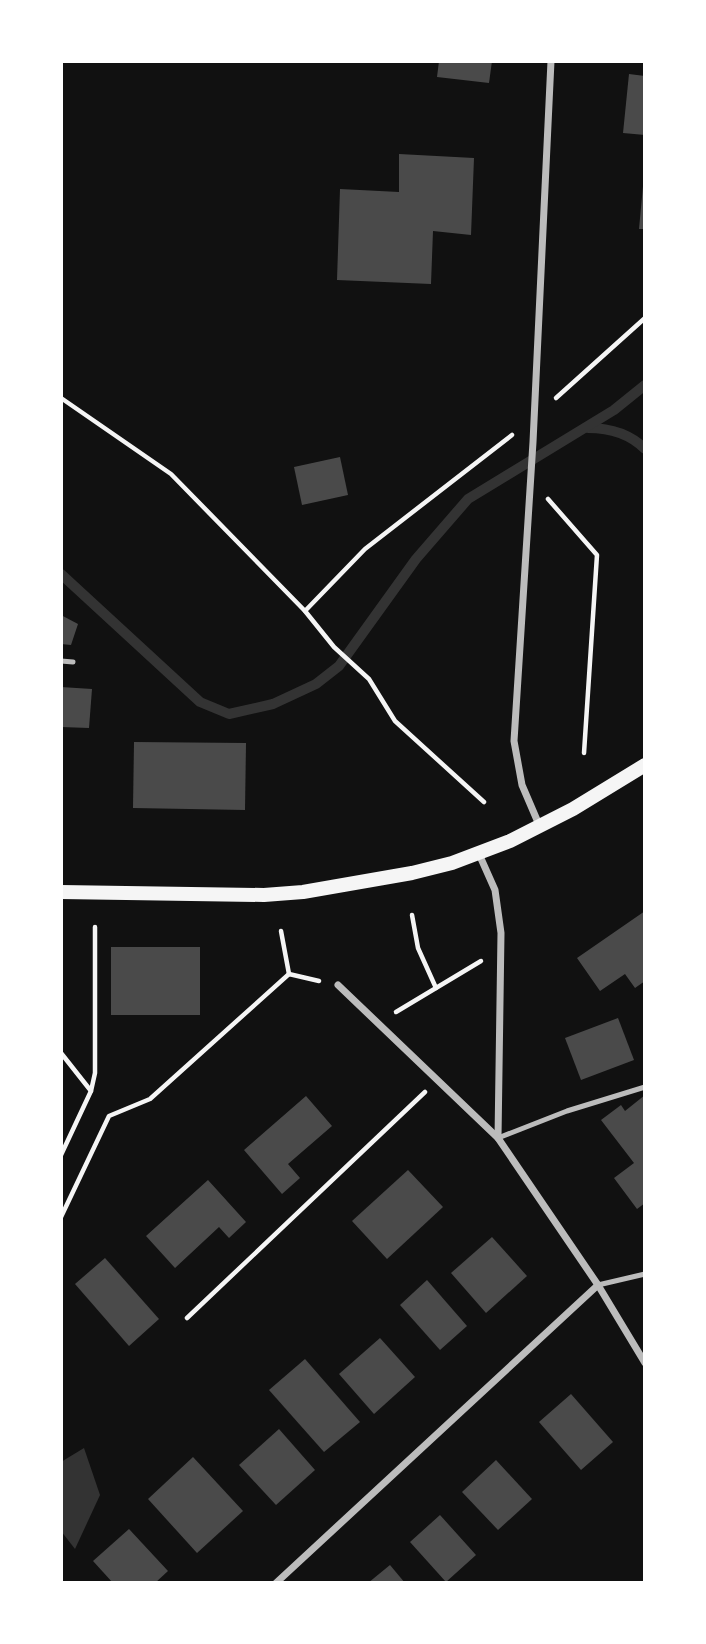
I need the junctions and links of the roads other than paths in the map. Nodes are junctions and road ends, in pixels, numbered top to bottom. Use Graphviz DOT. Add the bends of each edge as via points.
graph roads {
  1 [pos="551,61"];
  2 [pos="61,661"];
  3 [pos="74,662"];
  4 [pos="645,765"];
  5 [pos="540,827"];
  6 [pos="480,854"];
  7 [pos="61,892"];
  8 [pos="338,985"];
  9 [pos="645,1087"];
  10 [pos="498,1138"];
  11 [pos="645,1274"];
  12 [pos="598,1285"];
  13 [pos="645,1363"];
  14 [pos="276,1583"];
  1 -- 5 [label="street" via="514,741 522,785"];
  2 -- 3 [label="lane"];
  4 -- 5 [label="main road"];
  5 -- 6 [label="main road"];
  6 -- 7 [label="main road" via="412,873 303,892 226,896"];
  6 -- 10 [label="street" via="495,890 500,950"];
  8 -- 10 [label="street"];
  9 -- 10 [label="lane"];
  10 -- 12 [label="street"];
  11 -- 12 [label="lane"];
  12 -- 13 [label="street"];
  12 -- 14 [label="street"];
}
